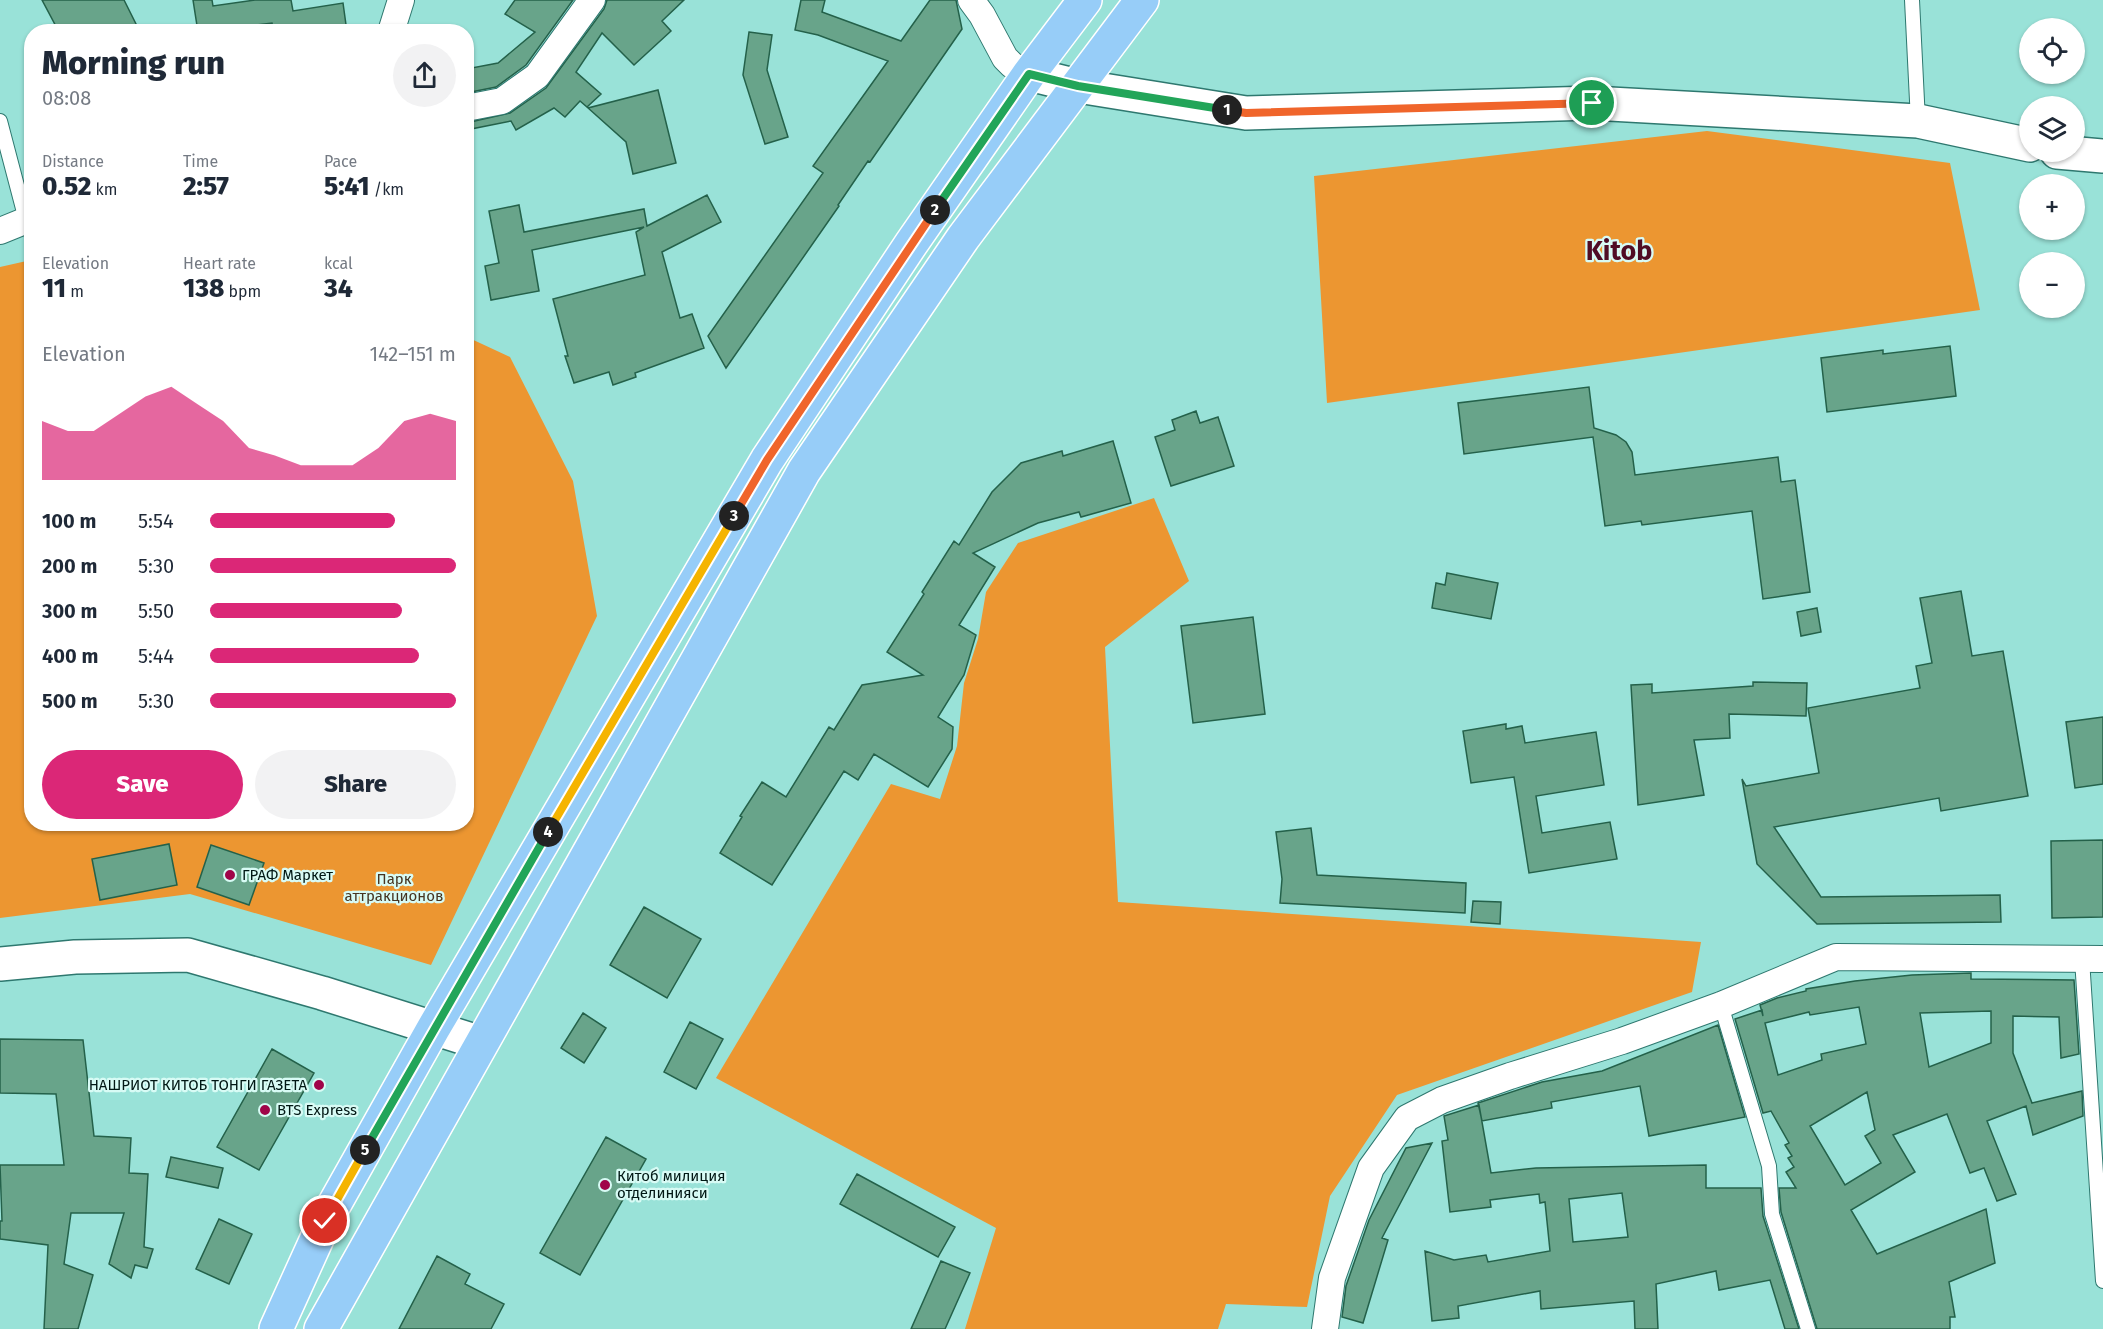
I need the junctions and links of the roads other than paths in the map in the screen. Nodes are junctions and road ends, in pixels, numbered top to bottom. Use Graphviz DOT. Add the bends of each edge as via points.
graph roads {
  1 [pos="401,0"];
  2 [pos="592,0"];
  3 [pos="971,0"];
  4 [pos="1085,0"];
  5 [pos="1142,0"];
  6 [pos="1912,0"];
  7 [pos="394,24"];
  8 [pos="1029,74"];
  9 [pos="1078,86"];
  10 [pos="474,106"];
  11 [pos="0,121"];
  12 [pos="1918,121"];
  13 [pos="2019,143"];
  14 [pos="2085,154"];
  15 [pos="2103,156"];
  16 [pos="24,202"];
  17 [pos="24,221"];
  18 [pos="0,231"];
  19 [pos="2092,959"];
  20 [pos="0,964"];
  21 [pos="1721,1005"];
  22 [pos="433,1029"];
  23 [pos="481,1043"];
  24 [pos="2103,1281"];
  25 [pos="276,1329"];
  26 [pos="321,1329"];
  27 [pos="1325,1329"];
  28 [pos="1808,1329"];
  1 -- 7 [label="street"];
  2 -- 10 [label="street" via="537,76 502,101"];
  3 -- 8 [label="street" via="1005,58"];
  4 -- 8 [label="main road"];
  5 -- 9 [label="main road"];
  6 -- 12 [label="lane"];
  8 -- 9 [label="main road"];
  8 -- 22 [label="main road" via="767,460"];
  9 -- 12 [label="main road" via="1246,113 1592,103"];
  9 -- 23 [label="main road" via="963,238 804,471"];
  11 -- 16 [label="lane"];
  12 -- 13 [label="main road"];
  14 -- 15 [label="main road"];
  17 -- 18 [label="street"];
  19 -- 21 [label="street" via="1836,957"];
  19 -- 24 [label="lane"];
  20 -- 22 [label="main road" via="75,957 188,955"];
  21 -- 27 [label="street" via="1442,1100 1407,1118 1371,1168 1332,1278"];
  21 -- 28 [label="lane" via="1769,1166 1772,1214"];
  22 -- 23 [label="main road"];
  22 -- 25 [label="main road" via="325,1221"];
  23 -- 26 [label="main road"];
}
